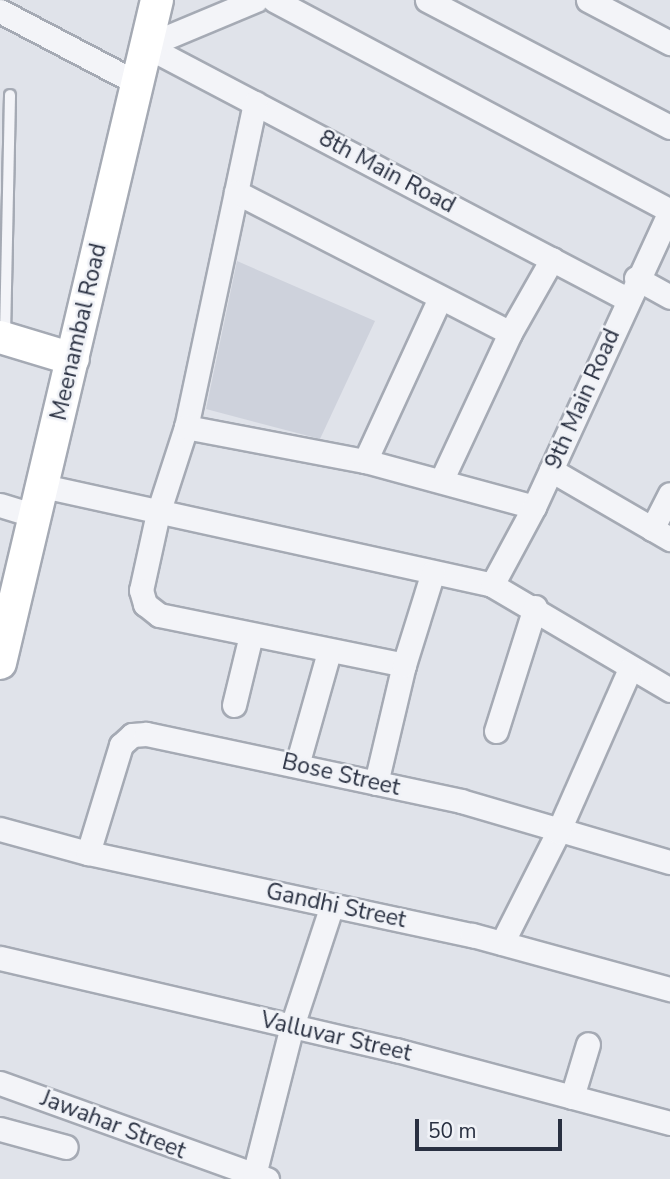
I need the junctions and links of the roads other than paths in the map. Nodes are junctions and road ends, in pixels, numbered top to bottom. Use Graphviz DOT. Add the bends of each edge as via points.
graph roads {
  1 [pos="157,0"];
  2 [pos="256,0"];
  3 [pos="274,0"];
  4 [pos="427,0"];
  5 [pos="588,0"];
  6 [pos="0,11"];
  7 [pos="670,43"];
  8 [pos="146,46"];
  9 [pos="136,83"];
  10 [pos="10,95"];
  11 [pos="255,103"];
  12 [pos="670,127"];
  13 [pos="236,192"];
  14 [pos="670,211"];
  15 [pos="552,259"];
  16 [pos="631,289"];
  17 [pos="670,297"];
  18 [pos="440,298"];
  19 [pos="510,333"];
  20 [pos="3,337"];
  21 [pos="73,359"];
  22 [pos="186,427"];
  23 [pos="365,461"];
  24 [pos="551,470"];
  25 [pos="442,479"];
  26 [pos="43,486"];
  27 [pos="670,494"];
  28 [pos="0,505"];
  29 [pos="534,507"];
  30 [pos="158,513"];
  31 [pos="32,515"];
  32 [pos="661,534"];
  33 [pos="433,572"];
  34 [pos="492,585"];
  35 [pos="535,607"];
  36 [pos="251,635"];
  37 [pos="329,652"];
  38 [pos="0,663"];
  39 [pos="404,665"];
  40 [pos="630,669"];
  41 [pos="670,690"];
  42 [pos="234,705"];
  43 [pos="496,731"];
  44 [pos="297,765"];
  45 [pos="376,783"];
  46 [pos="0,829"];
  47 [pos="558,832"];
  48 [pos="89,853"];
  49 [pos="670,862"];
  50 [pos="332,905"];
  51 [pos="502,943"];
  52 [pos="0,958"];
  53 [pos="670,989"];
  54 [pos="292,1026"];
  55 [pos="588,1044"];
  56 [pos="0,1083"];
  57 [pos="572,1097"];
  58 [pos="670,1123"];
  59 [pos="0,1129"];
  60 [pos="66,1147"];
  61 [pos="260,1177"];
  1 -- 8 [label="main road, Meenambal Road"];
  2 -- 8 [label="street"];
  3 -- 14 [label="street"];
  4 -- 12 [label="street"];
  5 -- 7 [label="street"];
  6 -- 9 [label="street"];
  8 -- 9 [label="main road, Meenambal Road"];
  8 -- 11 [label="street, 8th Main Road"];
  9 -- 21 [label="main road, Meenambal Road"];
  10 -- 20 [label="lane"];
  11 -- 13 [label="street"];
  11 -- 15 [label="street, 8th Main Road"];
  13 -- 18 [label="street"];
  13 -- 22 [label="street"];
  14 -- 16 [label="street, 9th Main Road"];
  15 -- 16 [label="street, 8th Main Road"];
  15 -- 19 [label="street"];
  16 -- 17 [label="street, 8th Main Road"];
  16 -- 24 [label="street, 9th Main Road"];
  18 -- 19 [label="street"];
  18 -- 23 [label="street"];
  19 -- 25 [label="street"];
  20 -- 21 [label="main road"];
  21 -- 26 [label="main road, Meenambal Road"];
  22 -- 23 [label="street"];
  22 -- 30 [label="street"];
  23 -- 25 [label="street"];
  24 -- 29 [label="street, 9th Main Road"];
  24 -- 32 [label="street"];
  25 -- 29 [label="street"];
  26 -- 30 [label="street"];
  26 -- 31 [label="main road, Meenambal Road"];
  27 -- 32 [label="street"];
  28 -- 31 [label="street"];
  29 -- 34 [label="street, 9th Main Road"];
  30 -- 33 [label="street"];
  30 -- 36 [label="street" via="141,590 145,604 159,615"];
  31 -- 38 [label="main road, Meenambal Road"];
  33 -- 34 [label="street"];
  33 -- 39 [label="street"];
  34 -- 35 [label="street"];
  35 -- 40 [label="street"];
  35 -- 43 [label="street"];
  36 -- 37 [label="street"];
  36 -- 42 [label="street"];
  37 -- 39 [label="street"];
  37 -- 44 [label="street"];
  39 -- 45 [label="street"];
  40 -- 41 [label="street"];
  40 -- 47 [label="street"];
  44 -- 45 [label="street, Bose Street"];
  44 -- 48 [label="street, Bose Street" via="132,735 121,745"];
  45 -- 47 [label="street, Bose Street" via="461,801"];
  46 -- 48 [label="street, Gandhi Street"];
  47 -- 49 [label="street, Bose Street"];
  47 -- 51 [label="street"];
  48 -- 50 [label="street, Gandhi Street"];
  50 -- 51 [label="street, Gandhi Street"];
  50 -- 54 [label="street"];
  51 -- 53 [label="street, Gandhi Street"];
  52 -- 54 [label="street, Valluvar Street"];
  54 -- 57 [label="street, Valluvar Street"];
  54 -- 61 [label="street"];
  55 -- 57 [label="street"];
  56 -- 61 [label="street, Jawahar Street"];
  57 -- 58 [label="street, Valluvar Street"];
  59 -- 60 [label="street"];
}
